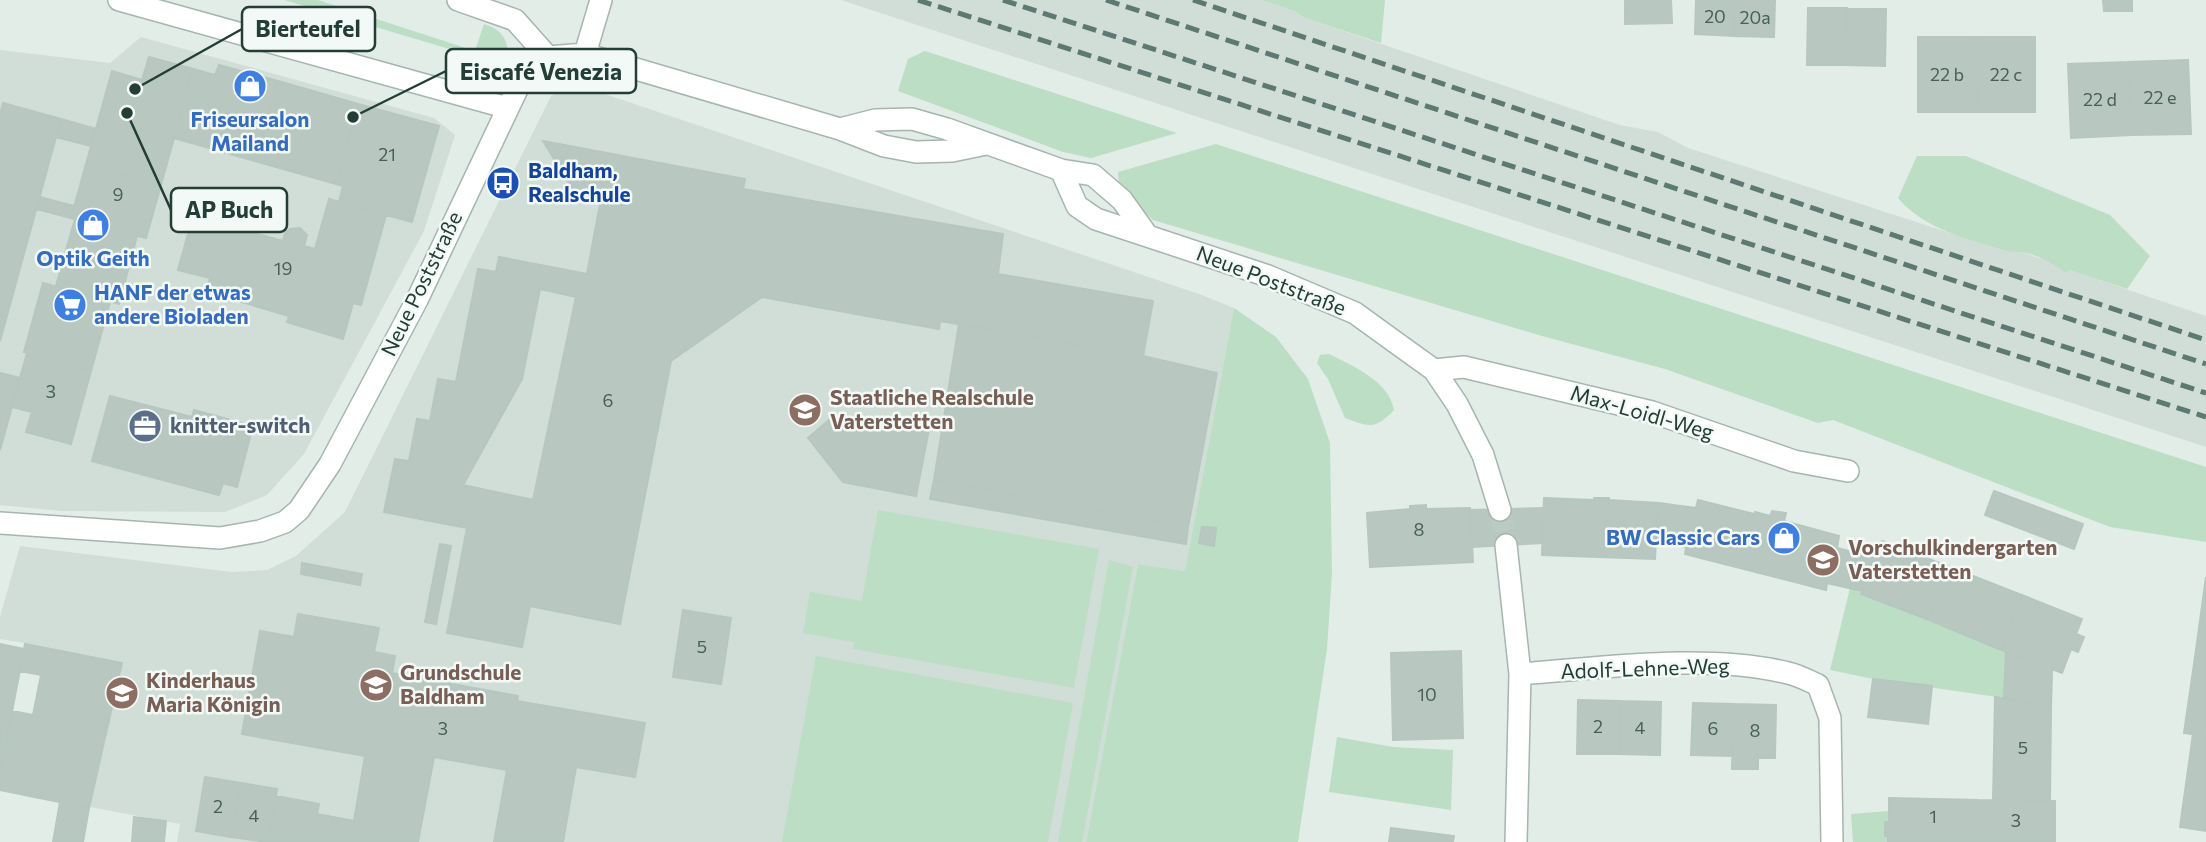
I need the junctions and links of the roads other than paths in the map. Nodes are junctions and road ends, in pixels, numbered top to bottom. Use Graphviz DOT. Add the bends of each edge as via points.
graph roads {
  1 [pos="120,0"];
  2 [pos="458,0"];
  3 [pos="601,0"];
  4 [pos="585,54"];
  5 [pos="548,57"];
  6 [pos="508,108"];
  7 [pos="840,129"];
  8 [pos="986,144"];
  9 [pos="1061,170"];
  10 [pos="1147,235"];
  11 [pos="1434,370"];
  12 [pos="1848,471"];
  13 [pos="1500,510"];
  14 [pos="0,523"];
  15 [pos="1506,545"];
  16 [pos="1520,674"];
  17 [pos="1516,842"];
  18 [pos="1832,842"];
  1 -- 6 [label="street"];
  2 -- 5 [label="street" via="516,20"];
  3 -- 4 [label="street"];
  4 -- 5 [label="street"];
  4 -- 7 [label="street"];
  5 -- 6 [label="street, Neue Poststraße" via="520,83"];
  6 -- 14 [label="street, Neue Poststraße" via="417,300 330,464 299,510 285,522 220,538"];
  7 -- 8 [label="street" via="884,146 916,152"];
  7 -- 8 [label="street" via="875,120 912,119"];
  8 -- 9 [label="street"];
  9 -- 10 [label="street" via="1093,175 1122,200"];
  9 -- 10 [label="street, Neue Poststraße" via="1077,206 1096,219"];
  10 -- 11 [label="street, Neue Poststraße" via="1268,276 1355,313"];
  11 -- 12 [label="street, Max-Loidl-Weg" via="1464,366 1652,412 1794,461"];
  11 -- 13 [label="street, Neue Poststraße" via="1483,455"];
  15 -- 16 [label="street"];
  16 -- 17 [label="street"];
  16 -- 18 [label="street, Adolf-Lehne-Weg" via="1663,664 1740,665 1790,673 1818,685 1830,718"];
}
